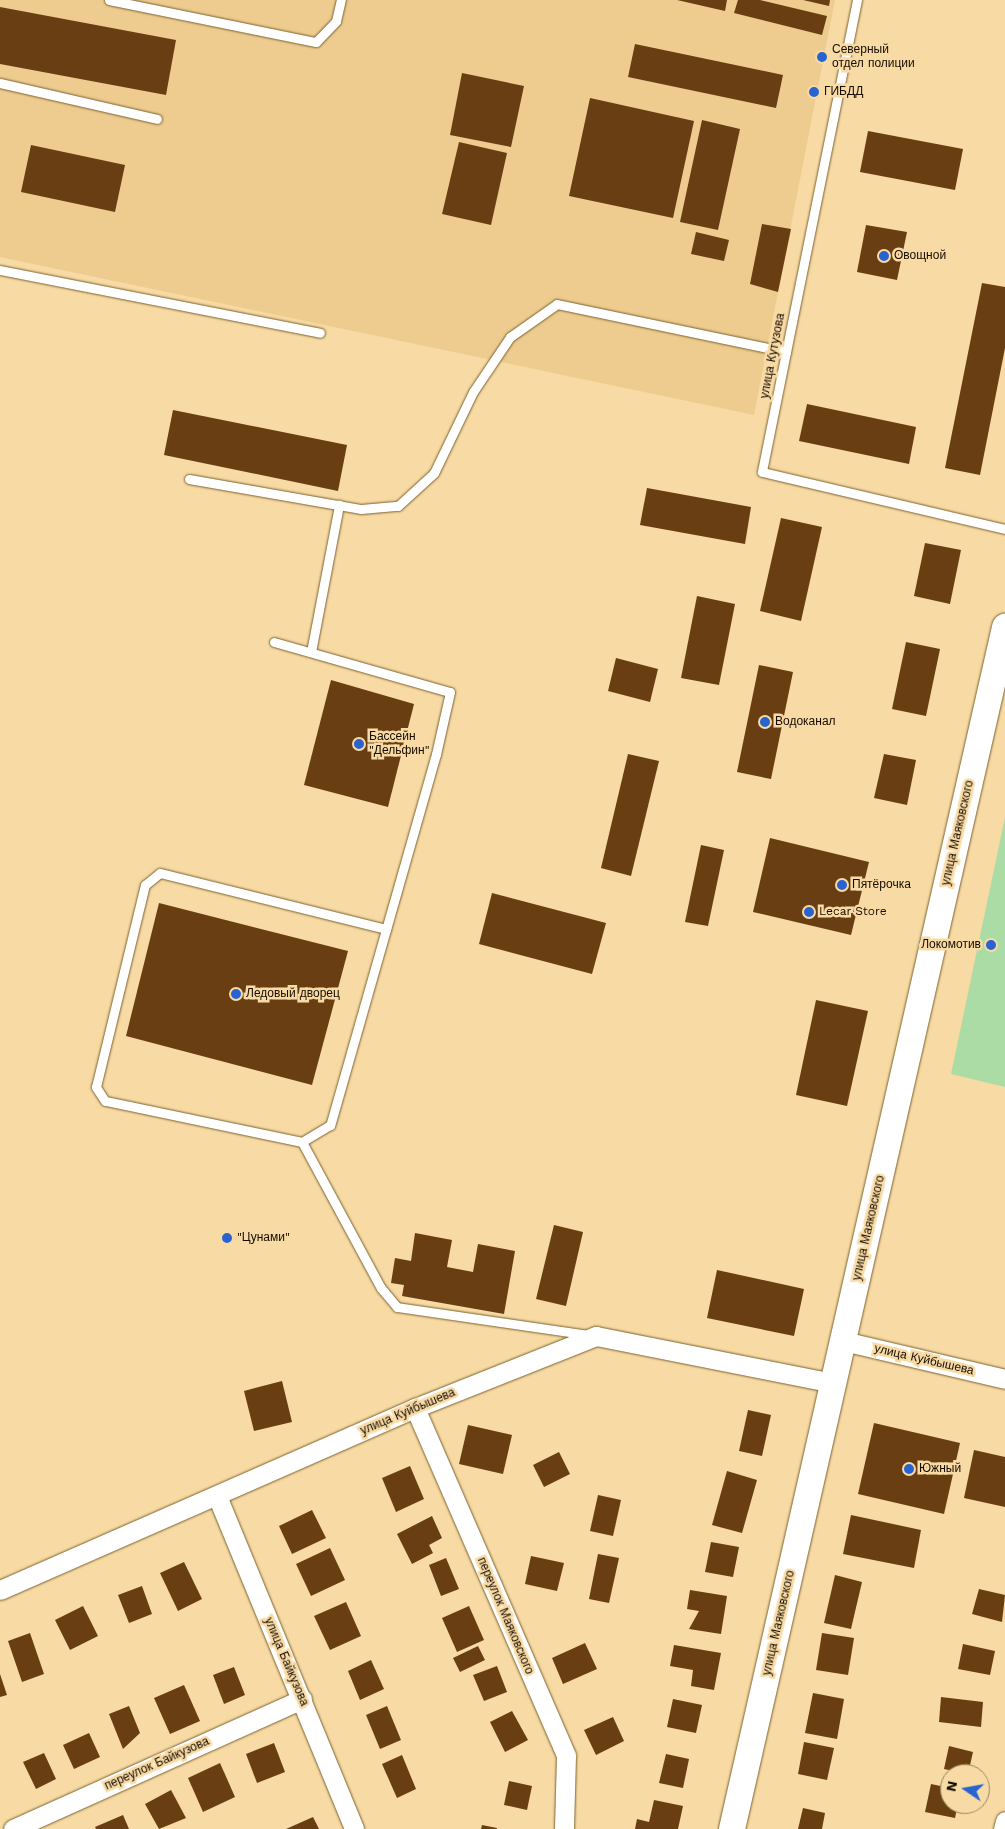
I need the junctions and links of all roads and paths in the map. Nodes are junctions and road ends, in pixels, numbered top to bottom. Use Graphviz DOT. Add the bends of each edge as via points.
graph roads {
  1 [pos="109,0"];
  2 [pos="341,0"];
  3 [pos="856,0"];
  4 [pos="0,83"];
  5 [pos="157,119"];
  6 [pos="0,270"];
  7 [pos="320,333"];
  8 [pos="786,352"];
  9 [pos="189,479"];
  10 [pos="339,505"];
  11 [pos="1005,530"];
  12 [pos="1005,627"];
  13 [pos="274,642"];
  14 [pos="311,652"];
  15 [pos="386,929"];
  16 [pos="302,1142"];
  17 [pos="596,1336"];
  18 [pos="844,1341"];
  19 [pos="1005,1379"];
  20 [pos="834,1383"];
  21 [pos="415,1408"];
  22 [pos="217,1496"];
  23 [pos="0,1590"];
  24 [pos="302,1699"];
  25 [pos="1005,1820"];
  26 [pos="13,1829"];
  27 [pos="354,1829"];
  28 [pos="564,1829"];
  29 [pos="732,1829"];
  30 [pos="1003,1829"];
  1 -- 2 [label="lane" via="316,42 336,21"];
  3 -- 8 [label="lane, улица Кутузова"];
  4 -- 5 [label="lane"];
  6 -- 7 [label="lane"];
  8 -- 10 [label="lane" via="557,304 510,337 473,392 434,473 398,506 361,509"];
  8 -- 11 [label="lane, улица Кутузова" via="762,472"];
  9 -- 10 [label="lane"];
  10 -- 14 [label="lane"];
  12 -- 18 [label="main road, улица Маяковского"];
  13 -- 14 [label="lane"];
  14 -- 15 [label="lane" via="450,692 436,754"];
  15 -- 16 [label="lane" via="330,1125"];
  15 -- 16 [label="lane" via="160,873 145,885 96,1087 105,1101"];
  16 -- 17 [label="lane" via="381,1288 397,1307"];
  17 -- 20 [label="street"];
  17 -- 21 [label="street, улица Куйбышева"];
  18 -- 19 [label="street, улица Куйбышева"];
  18 -- 20 [label="main road, улица Маяковского"];
  20 -- 29 [label="main road, улица Маяковского"];
  21 -- 22 [label="street, улица Куйбышева"];
  21 -- 28 [label="street, переулок Маяковского" via="566,1756"];
  22 -- 23 [label="street, улица Куйбышева"];
  22 -- 24 [label="street, улица Байкузова"];
  24 -- 26 [label="street, переулок Байкузова"];
  24 -- 27 [label="street, улица Байкузова"];
  25 -- 30 [label="street"];
}
